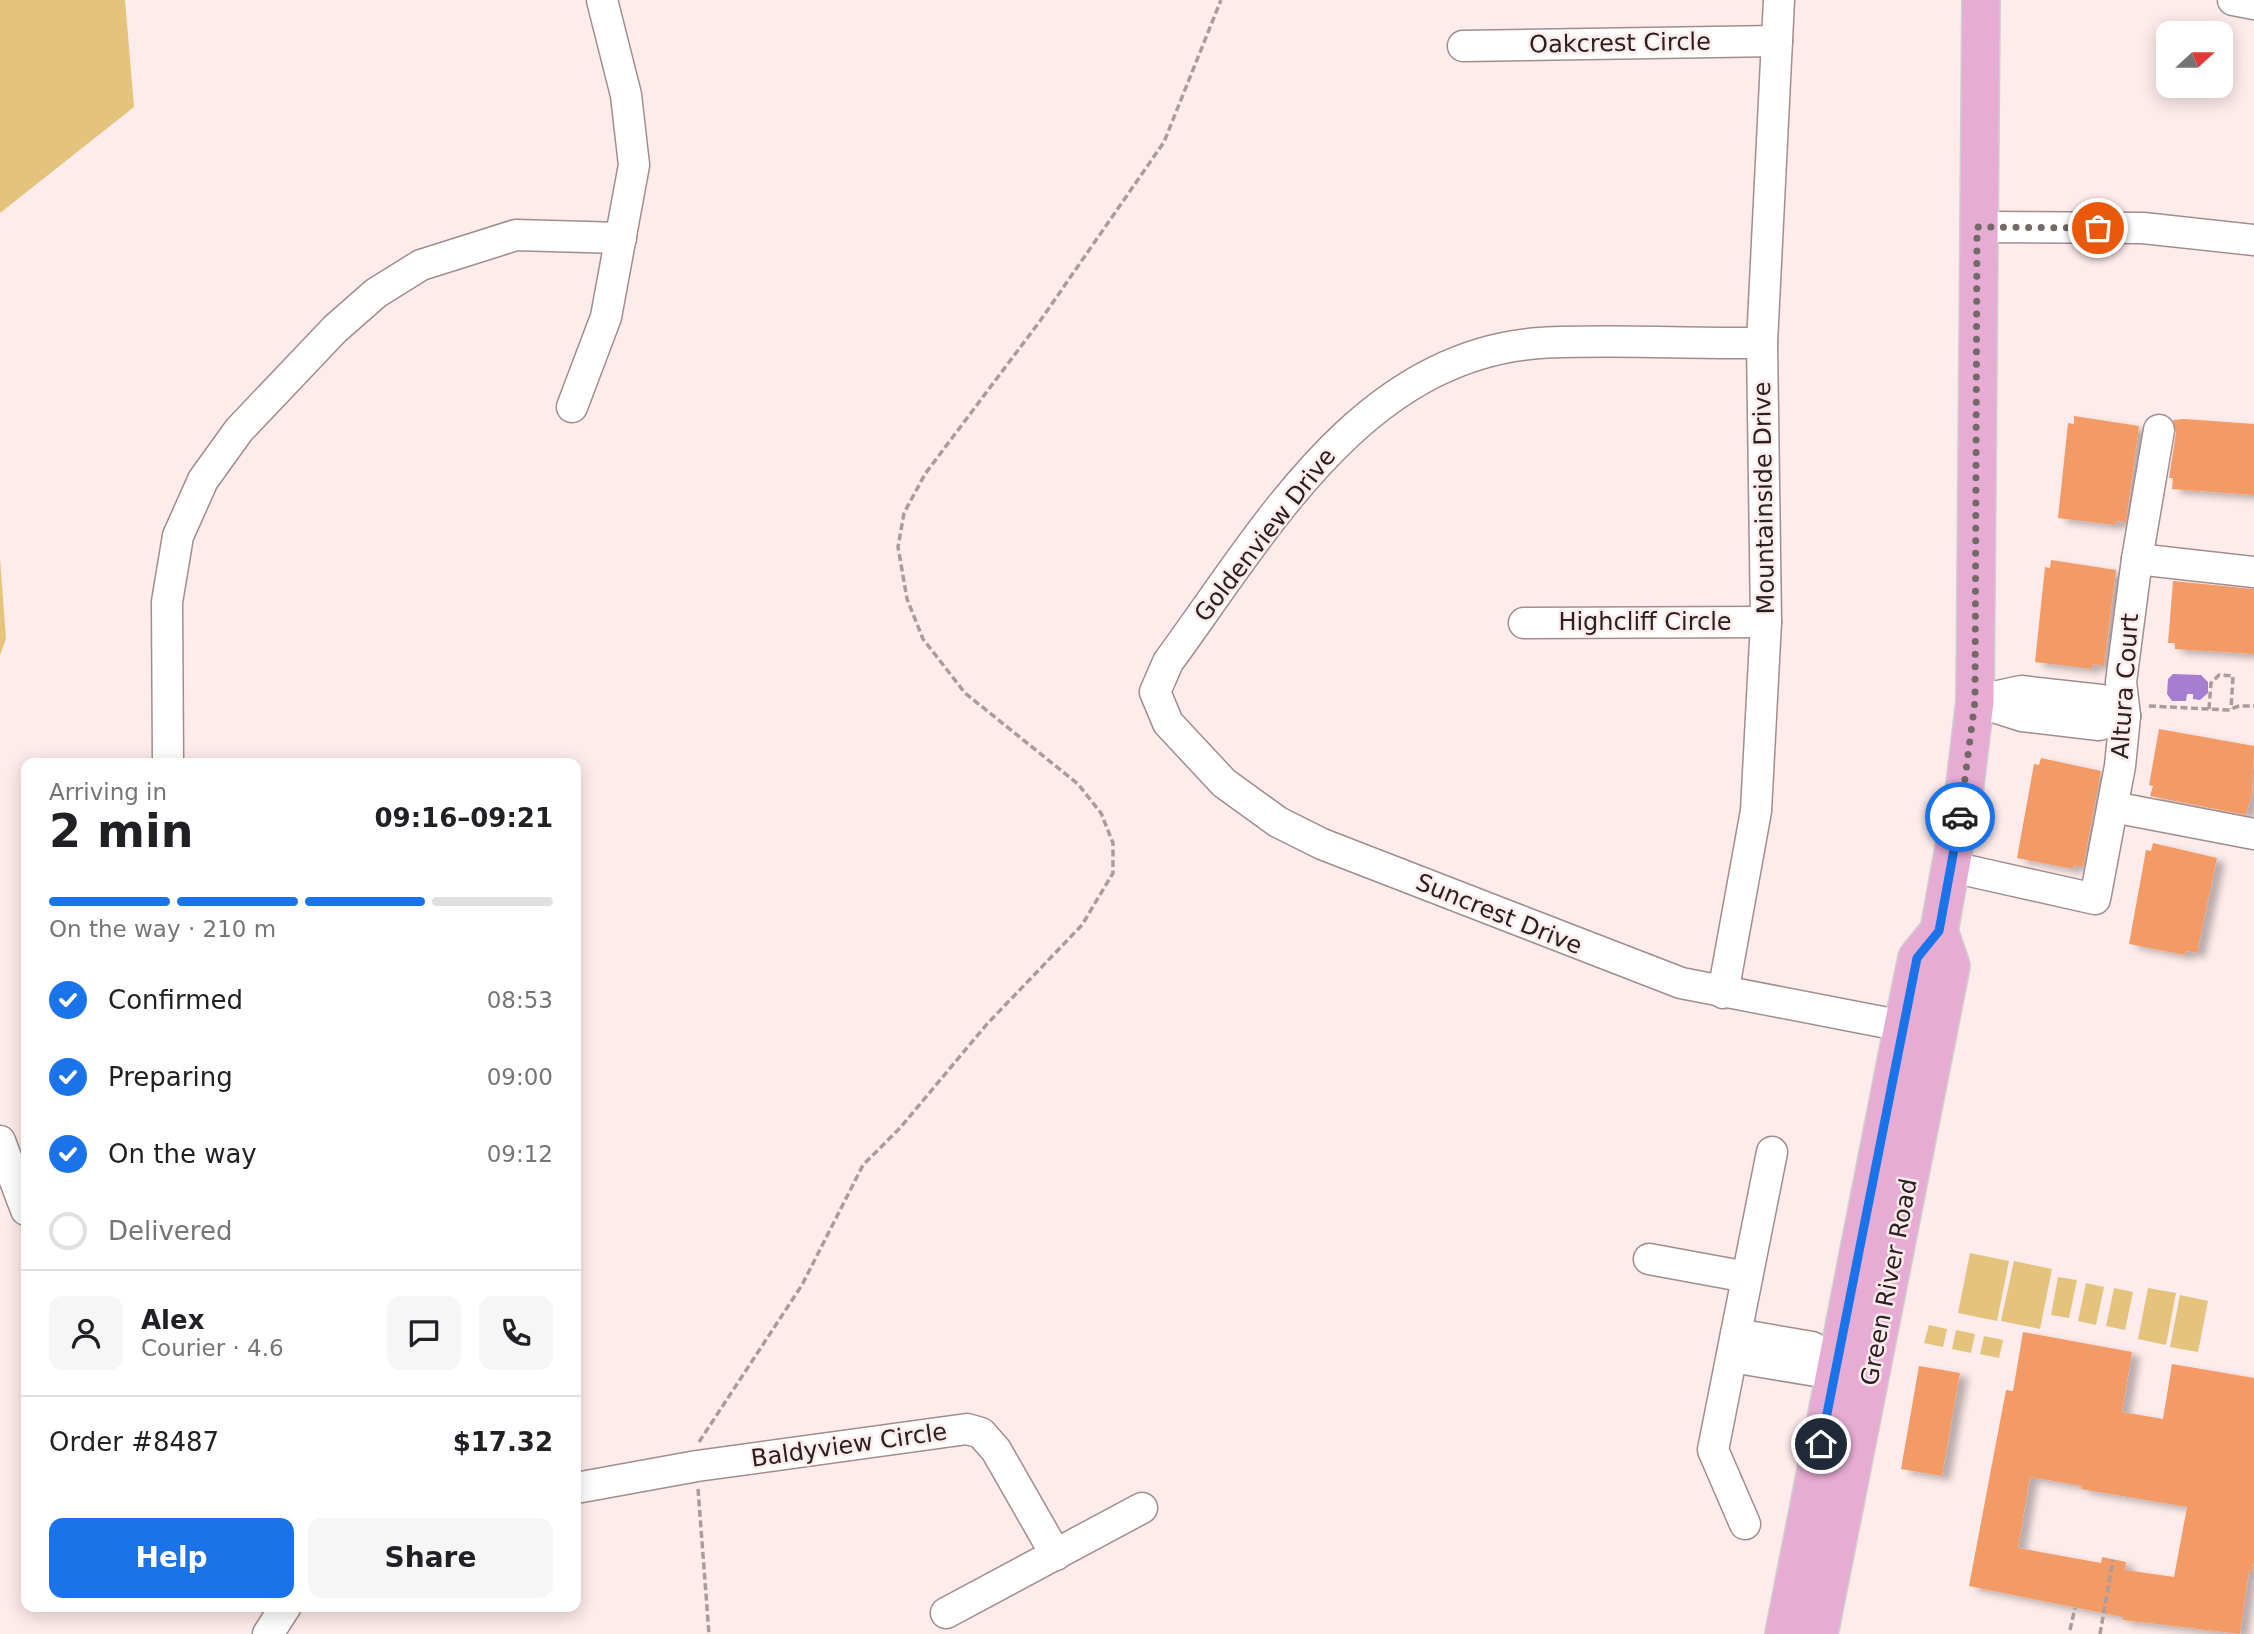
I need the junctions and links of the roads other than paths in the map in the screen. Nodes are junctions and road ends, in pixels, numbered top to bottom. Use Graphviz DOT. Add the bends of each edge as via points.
graph roads {
  1 [pos="602,0"];
  2 [pos="1779,0"];
  3 [pos="1981,0"];
  4 [pos="2233,0"];
  5 [pos="2254,4"];
  6 [pos="1777,41"];
  7 [pos="1463,46"];
  8 [pos="1977,227"];
  9 [pos="621,238"];
  10 [pos="2254,240"];
  11 [pos="1762,343"];
  12 [pos="572,407"];
  13 [pos="2159,430"];
  14 [pos="2137,559"];
  15 [pos="2254,572"];
  16 [pos="1766,622"];
  17 [pos="1524,623"];
  18 [pos="1155,692"];
  19 [pos="1975,701"];
  20 [pos="2137,711"];
  21 [pos="168,758"];
  22 [pos="2113,807"];
  23 [pos="2254,834"];
  24 [pos="1952,867"];
  25 [pos="1939,931"];
  26 [pos="1723,993"];
  27 [pos="1903,1026"];
  28 [pos="1928,1086"];
  29 [pos="0,1141"];
  30 [pos="1772,1152"];
  31 [pos="21,1197"];
  32 [pos="1648,1259"];
  33 [pos="1747,1277"];
  34 [pos="1734,1345"];
  35 [pos="1835,1369"];
  36 [pos="1866,1398"];
  37 [pos="581,1487"];
  38 [pos="1142,1508"];
  39 [pos="1745,1524"];
  40 [pos="1056,1555"];
  41 [pos="282,1612"];
  42 [pos="946,1613"];
  43 [pos="268,1634"];
  44 [pos="1784,1634"];
  45 [pos="1819,1634"];
  1 -- 9 [label="street" via="626,95 634,164"];
  2 -- 6 [label="street, Mountainside Drive"];
  3 -- 8 [label="main road, Green River Road"];
  4 -- 5 [label="street"];
  6 -- 7 [label="street, Oakcrest Circle"];
  6 -- 11 [label="street, Mountainside Drive"];
  8 -- 10 [label="street" via="2143,229"];
  8 -- 19 [label="main road, Green River Road"];
  9 -- 12 [label="street" via="606,317"];
  9 -- 21 [label="street" via="516,235 421,265 376,293 335,329 239,430 203,480 178,536 167,603"];
  11 -- 16 [label="street, Mountainside Drive"];
  11 -- 18 [label="street, Goldenview Drive" via="1539,343 1501,349 1437,370 1368,414 1327,451 1168,662"];
  13 -- 14 [label="street, Altura Court"];
  14 -- 15 [label="street"];
  14 -- 20 [label="street, Altura Court" via="2121,682"];
  16 -- 17 [label="street, Highcliff Circle"];
  16 -- 26 [label="street, Mountainside Drive" via="1756,811"];
  18 -- 26 [label="street, Suncrest Drive" via="1168,723 1224,783 1278,822 1322,844 1627,965"];
  19 -- 20 [label="street" via="2022,716 2099,725"];
  19 -- 24 [label="main road, Green River Road"];
  20 -- 22 [label="street, Altura Court"];
  22 -- 23 [label="street"];
  22 -- 24 [label="street, Altura Court" via="2095,899"];
  24 -- 25 [label="main road, Green River Road"];
  25 -- 27 [label="main road, Green River Road" via="1917,958"];
  25 -- 28 [label="main road, Green River Road" via="1951,966"];
  26 -- 27 [label="street, Suncrest Drive"];
  27 -- 28 [label="main road"];
  27 -- 35 [label="main road, Green River Road"];
  28 -- 36 [label="main road, Green River Road"];
  29 -- 31 [label="street"];
  30 -- 33 [label="street"];
  32 -- 33 [label="street"];
  33 -- 34 [label="street"];
  34 -- 35 [label="street" via="1812,1348"];
  34 -- 39 [label="street" via="1713,1450"];
  35 -- 36 [label="main road"];
  35 -- 44 [label="main road, Green River Road"];
  36 -- 45 [label="main road, Green River Road"];
  37 -- 40 [label="street, Baldyview Circle" via="697,1466 967,1429 981,1433 996,1450"];
  38 -- 40 [label="street"];
  40 -- 42 [label="street"];
  41 -- 43 [label="street"];
}
